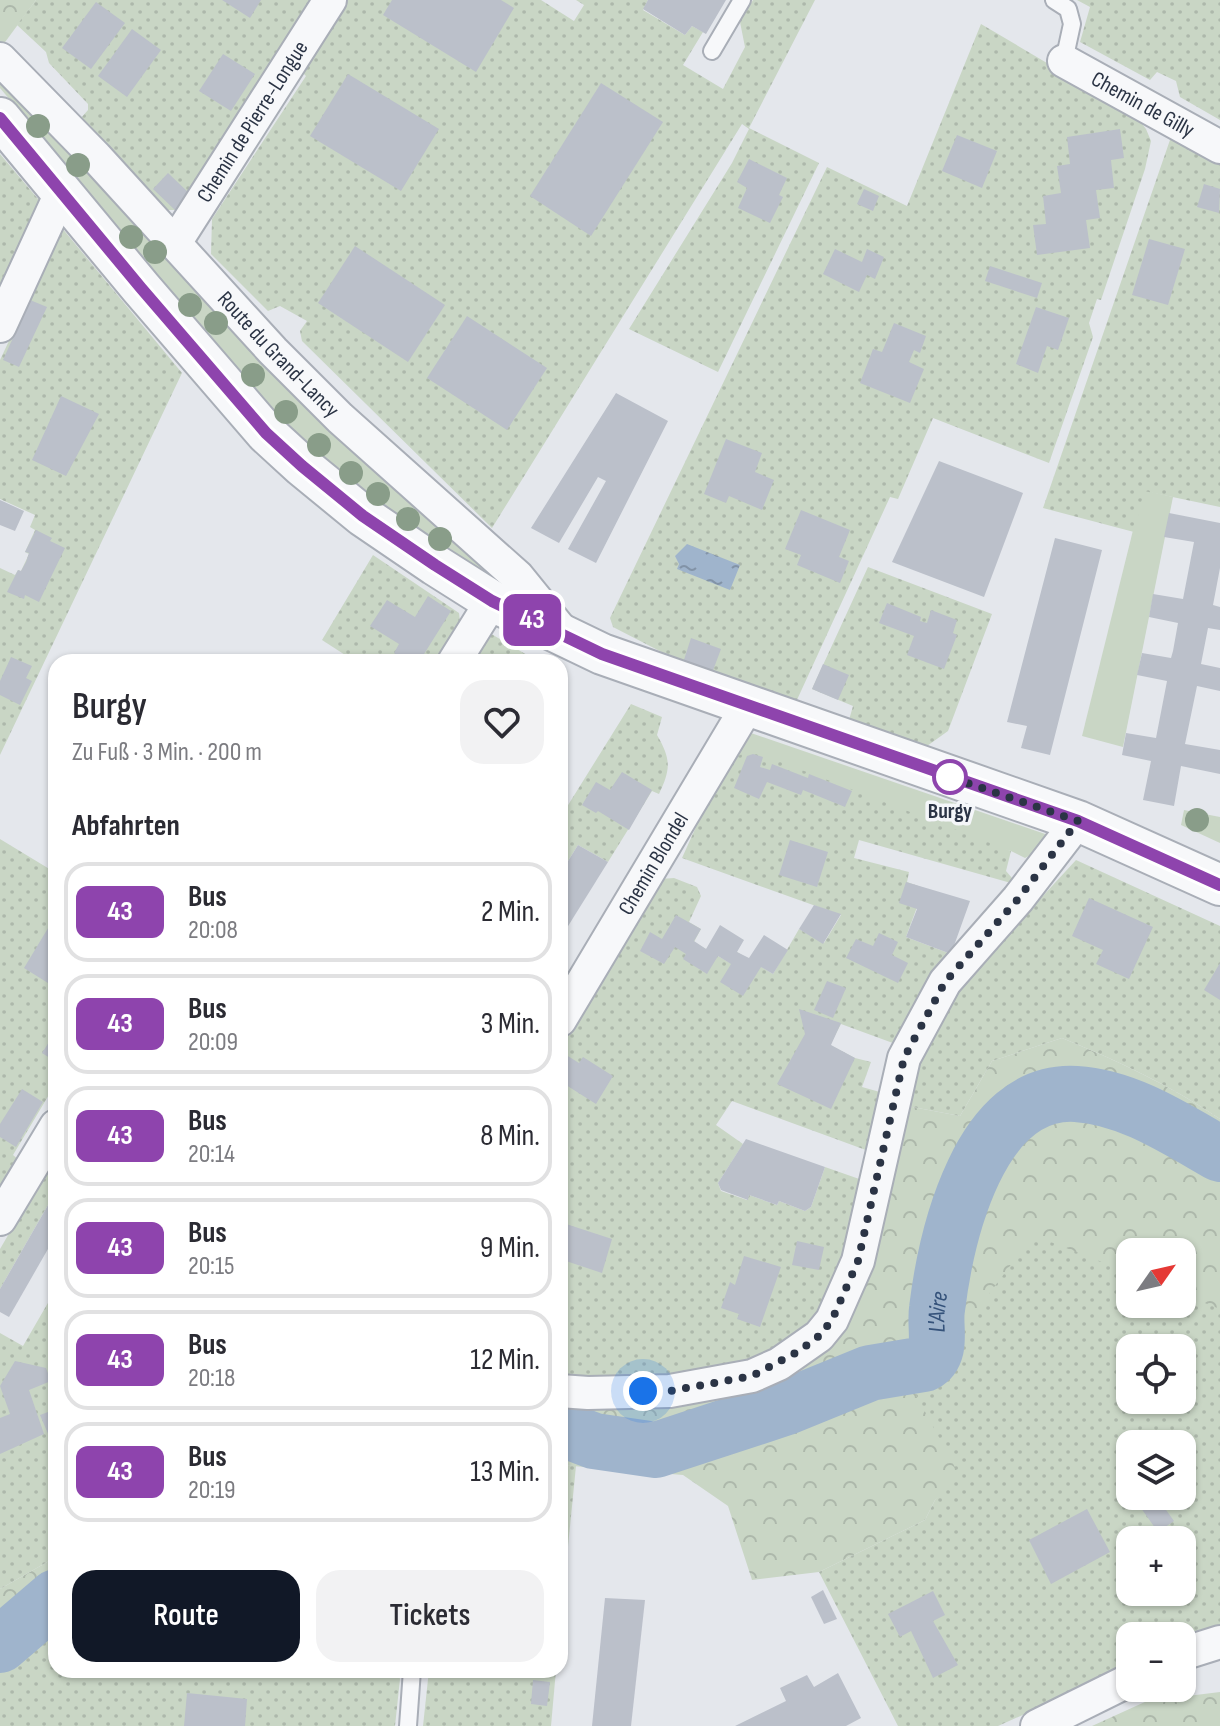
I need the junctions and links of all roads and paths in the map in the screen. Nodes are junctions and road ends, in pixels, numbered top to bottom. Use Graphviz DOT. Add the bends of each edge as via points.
graph roads {
  1 [pos="330,0"];
  2 [pos="742,0"];
  3 [pos="1054,0"];
  4 [pos="712,51"];
  5 [pos="0,59"];
  6 [pos="1064,61"];
  7 [pos="0,118"];
  8 [pos="1220,147"];
  9 [pos="61,193"];
  10 [pos="175,243"];
  11 [pos="0,326"];
  12 [pos="492,601"];
  13 [pos="567,637"];
  14 [pos="459,654"];
  15 [pos="747,707"];
  16 [pos="1078,821"];
  17 [pos="1220,885"];
  18 [pos="568,1007"];
  19 [pos="48,1139"];
  20 [pos="0,1219"];
  21 [pos="568,1392"];
  22 [pos="1220,1642"];
  23 [pos="1196,1650"];
  24 [pos="411,1678"];
  25 [pos="1116,1687"];
  26 [pos="408,1726"];
  27 [pos="1037,1726"];
  1 -- 10 [label="street, Chemin de Pierre-Longue"];
  2 -- 4 [label="lane"];
  3 -- 6 [label="lane" via="1068,9 1072,24"];
  5 -- 10 [label="street, Route du Grand-Lancy"];
  6 -- 8 [label="street, Chemin de Gilly"];
  7 -- 9 [label="street, Route du Grand-Lancy"];
  9 -- 11 [label="street"];
  9 -- 12 [label="street, Route du Grand-Lancy" via="275,441 363,516"];
  10 -- 13 [label="street, Route du Grand-Lancy" via="340,418 518,577"];
  12 -- 13 [label="street, Route du Grand-Lancy"];
  12 -- 14 [label="street"];
  13 -- 15 [label="street, Route du Grand-Lancy"];
  15 -- 16 [label="street, Route du Grand-Lancy"];
  15 -- 18 [label="street, Chemin Blondel"];
  16 -- 17 [label="street, Route du Grand-Lancy"];
  16 -- 21 [label="street" via="945,982 904,1058 858,1261 832,1320 819,1336 752,1376 670,1391"];
  19 -- 20 [label="street"];
  22 -- 23 [label="street"];
  24 -- 26 [label="lane"];
  25 -- 27 [label="street"];
}
